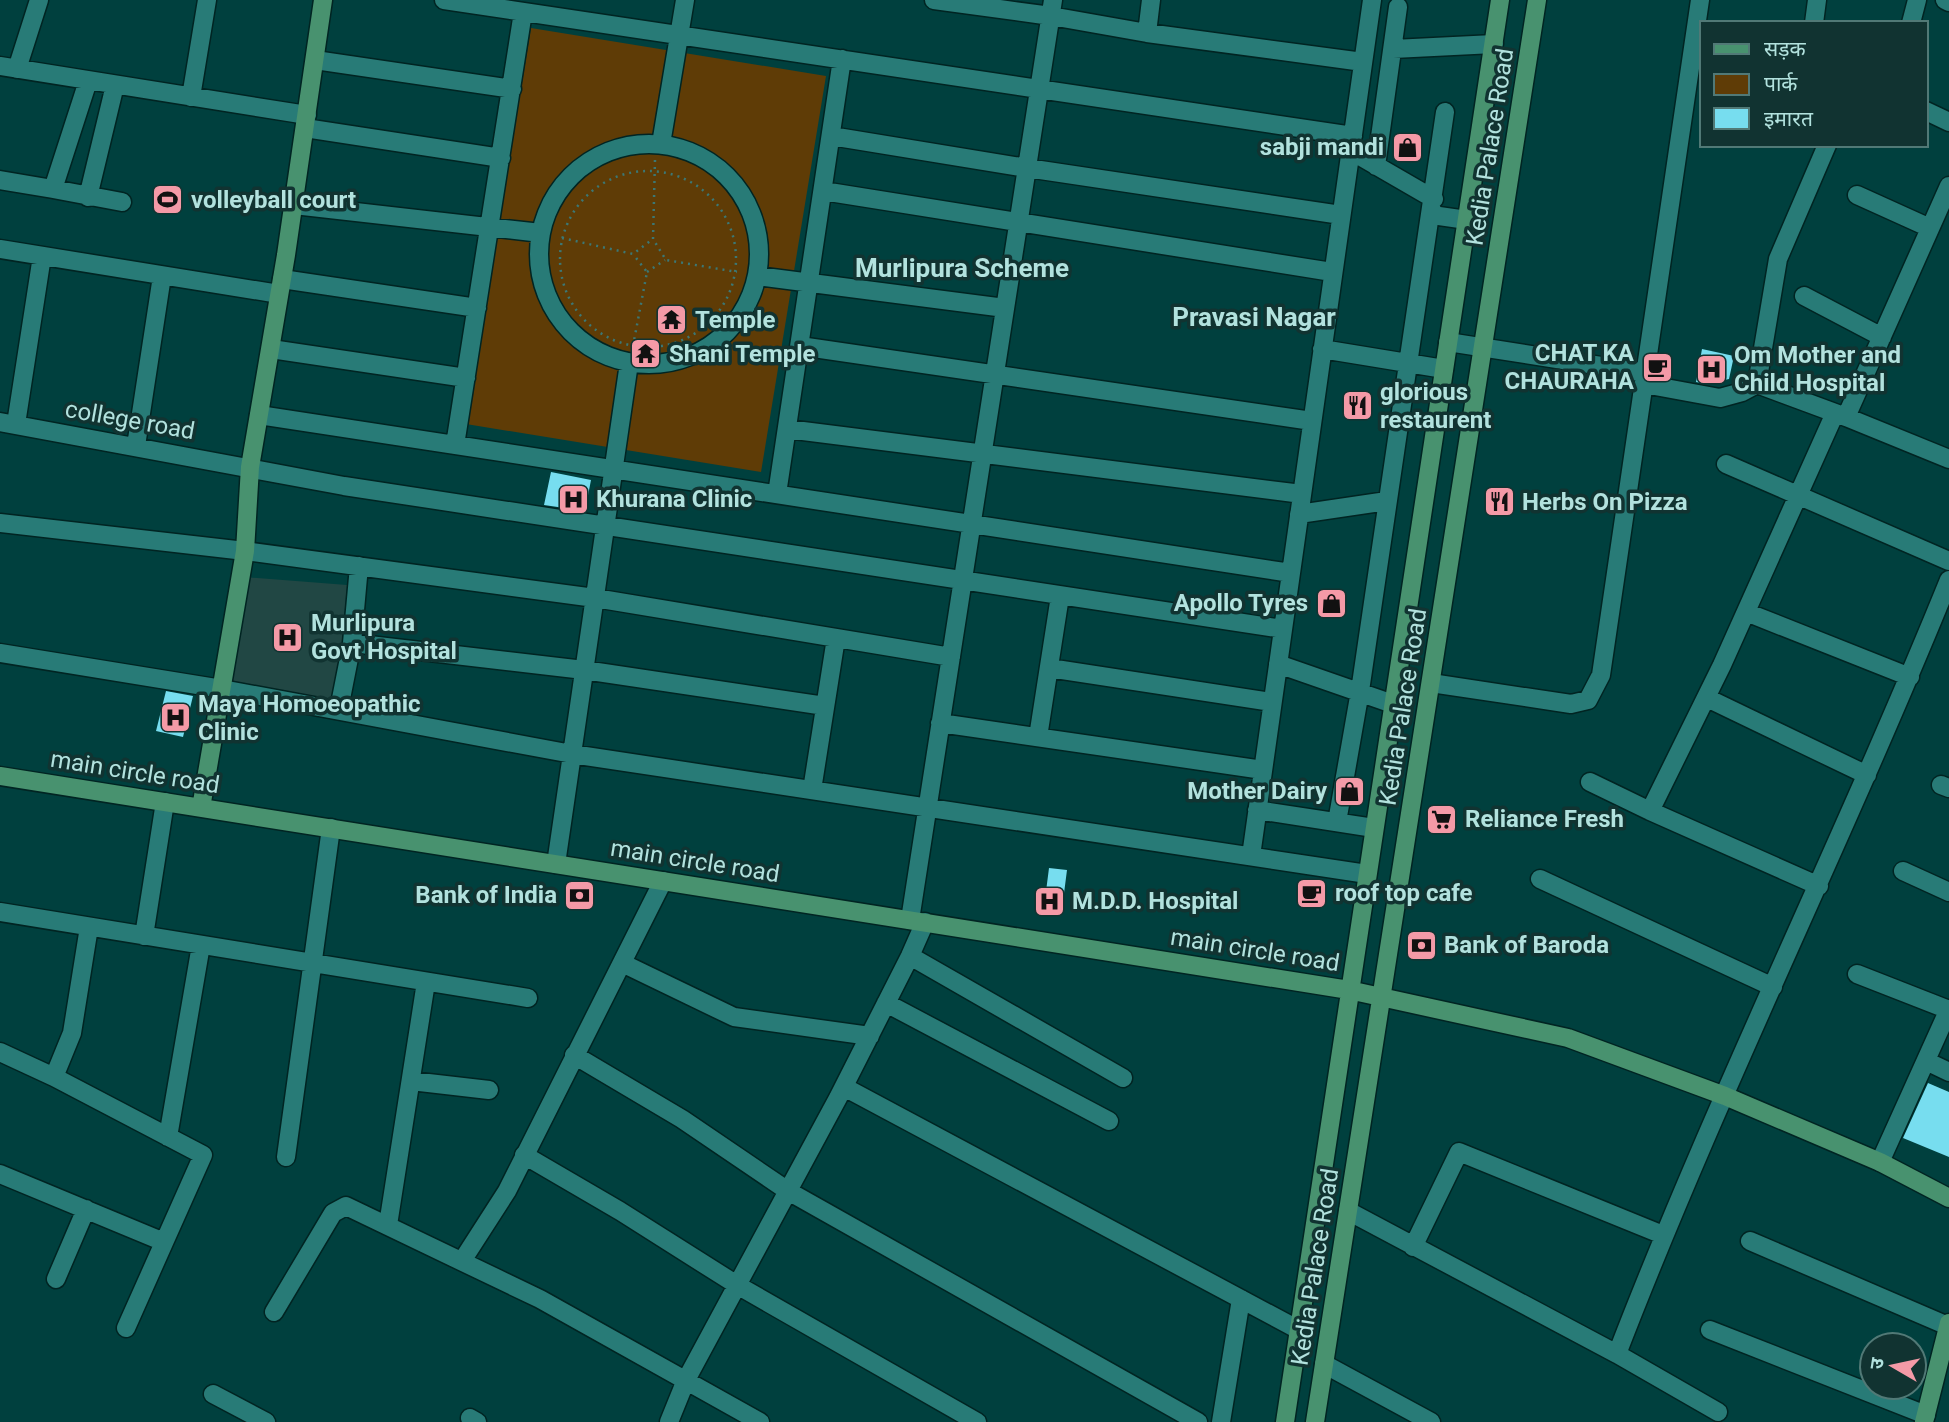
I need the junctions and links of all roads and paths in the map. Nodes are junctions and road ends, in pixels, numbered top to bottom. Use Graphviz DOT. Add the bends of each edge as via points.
graph roads {
  1 [pos="39,0"];
  2 [pos="207,0"];
  3 [pos="323,0"];
  4 [pos="444,0"];
  5 [pos="685,0"];
  6 [pos="934,0"];
  7 [pos="1151,0"];
  8 [pos="1372,0"];
  9 [pos="1500,0"];
  10 [pos="1537,0"];
  11 [pos="1700,0"];
  12 [pos="1817,0"];
  13 [pos="1916,0"];
  14 [pos="1398,6"];
  15 [pos="1052,8"];
  16 [pos="523,12"];
  17 [pos="1814,21"];
  18 [pos="1911,21"];
  19 [pos="1147,33"];
  20 [pos="679,35"];
  21 [pos="1494,44"];
  22 [pos="1392,49"];
  23 [pos="314,60"];
  24 [pos="842,60"];
  25 [pos="1363,62"];
  26 [pos="9,68"];
  27 [pos="88,81"];
  28 [pos="115,85"];
  29 [pos="512,89"];
  30 [pos="1039,89"];
  31 [pos="191,97"];
  32 [pos="1445,112"];
  33 [pos="1928,112"];
  34 [pos="306,122"];
  35 [pos="1949,122"];
  36 [pos="831,136"];
  37 [pos="658,144"];
  38 [pos="1352,144"];
  39 [pos="1826,147"];
  40 [pos="500,158"];
  41 [pos="1376,166"];
  42 [pos="1027,168"];
  43 [pos="654,170"];
  44 [pos="0,180"];
  45 [pos="1949,186"];
  46 [pos="53,189"];
  47 [pos="823,191"];
  48 [pos="1857,195"];
  49 [pos="88,197"];
  50 [pos="122,202"];
  51 [pos="294,205"];
  52 [pos="1433,207"];
  53 [pos="1342,215"];
  54 [pos="1467,220"];
  55 [pos="1018,222"];
  56 [pos="490,227"];
  57 [pos="1930,228"];
  58 [pos="541,233"];
  59 [pos="562,238"];
  60 [pos="653,239"];
  61 [pos="0,249"];
  62 [pos="633,254"];
  63 [pos="42,256"];
  64 [pos="666,260"];
  65 [pos="736,271"];
  66 [pos="647,272"];
  67 [pos="1332,272"];
  68 [pos="162,276"];
  69 [pos="757,276"];
  70 [pos="809,282"];
  71 [pos="281,287"];
  72 [pos="1804,296"];
  73 [pos="477,308"];
  74 [pos="1005,308"];
  75 [pos="1882,337"];
  76 [pos="1448,342"];
  77 [pos="800,346"];
  78 [pos="1483,348"];
  79 [pos="271,349"];
  80 [pos="1322,349"];
  81 [pos="631,355"];
  82 [pos="1409,363"];
  83 [pos="1444,369"];
  84 [pos="995,376"];
  85 [pos="466,378"];
  86 [pos="1645,378"];
  87 [pos="1757,384"];
  88 [pos="259,415"];
  89 [pos="1841,415"];
  90 [pos="1312,421"];
  91 [pos="8,423"];
  92 [pos="787,429"];
  93 [pos="455,445"];
  94 [pos="136,446"];
  95 [pos="982,453"];
  96 [pos="1949,459"];
  97 [pos="1726,464"];
  98 [pos="250,467"];
  99 [pos="614,470"];
  100 [pos="1302,494"];
  101 [pos="778,495"];
  102 [pos="1798,495"];
  103 [pos="1387,501"];
  104 [pos="1299,514"];
  105 [pos="0,523"];
  106 [pos="971,524"];
  107 [pos="605,527"];
  108 [pos="245,551"];
  109 [pos="1949,561"];
  110 [pos="359,566"];
  111 [pos="1291,573"];
  112 [pos="1949,580"];
  113 [pos="962,581"];
  114 [pos="1060,596"];
  115 [pos="595,598"];
  116 [pos="1746,612"];
  117 [pos="1283,629"];
  118 [pos="836,638"];
  119 [pos="352,643"];
  120 [pos="0,653"];
  121 [pos="951,657"];
  122 [pos="1278,664"];
  123 [pos="1049,668"];
  124 [pos="584,670"];
  125 [pos="1910,677"];
  126 [pos="1431,683"];
  127 [pos="222,689"];
  128 [pos="1360,691"];
  129 [pos="1707,698"];
  130 [pos="1272,702"];
  131 [pos="1393,704"];
  132 [pos="825,706"];
  133 [pos="339,709"];
  134 [pos="940,723"];
  135 [pos="1038,737"];
  136 [pos="572,754"];
  137 [pos="1263,770"];
  138 [pos="1867,775"];
  139 [pos="0,776"];
  140 [pos="1590,782"];
  141 [pos="812,790"];
  142 [pos="165,802"];
  143 [pos="201,808"];
  144 [pos="927,808"];
  145 [pos="1257,810"];
  146 [pos="1650,811"];
  147 [pos="1337,822"];
  148 [pos="331,828"];
  149 [pos="1374,828"];
  150 [pos="1251,856"];
  151 [pos="555,864"];
  152 [pos="1903,871"];
  153 [pos="1367,874"];
  154 [pos="1541,878"];
  155 [pos="663,881"];
  156 [pos="1819,886"];
  157 [pos="1949,892"];
  158 [pos="0,912"];
  159 [pos="917,921"];
  160 [pos="89,927"];
  161 [pos="144,936"];
  162 [pos="201,945"];
  163 [pos="910,956"];
  164 [pos="313,963"];
  165 [pos="622,963"];
  166 [pos="1857,974"];
  167 [pos="426,982"];
  168 [pos="1773,987"];
  169 [pos="1349,990"];
  170 [pos="1382,997"];
  171 [pos="528,998"];
  172 [pos="887,1003"];
  173 [pos="1949,1009"];
  174 [pos="870,1036"];
  175 [pos="0,1052"];
  176 [pos="574,1055"];
  177 [pos="1926,1061"];
  178 [pos="1949,1072"];
  179 [pos="54,1077"];
  180 [pos="1123,1079"];
  181 [pos="411,1082"];
  182 [pos="844,1087"];
  183 [pos="489,1090"];
  184 [pos="1725,1096"];
  185 [pos="1109,1121"];
  186 [pos="168,1137"];
  187 [pos="524,1155"];
  188 [pos="286,1157"];
  189 [pos="1880,1163"];
  190 [pos="0,1174"];
  191 [pos="788,1191"];
  192 [pos="1949,1198"];
  193 [pos="86,1209"];
  194 [pos="1348,1210"];
  195 [pos="388,1225"];
  196 [pos="1663,1235"];
  197 [pos="1751,1241"];
  198 [pos="164,1242"];
  199 [pos="1413,1247"];
  200 [pos="462,1261"];
  201 [pos="56,1279"];
  202 [pos="737,1285"];
  203 [pos="1241,1299"];
  204 [pos="274,1312"];
  205 [pos="1949,1324"];
  206 [pos="126,1328"];
  207 [pos="1299,1330"];
  208 [pos="1710,1330"];
  209 [pos="1617,1354"];
  210 [pos="1324,1364"];
  211 [pos="686,1380"];
  212 [pos="212,1394"];
  213 [pos="1717,1412"];
  214 [pos="1925,1419"];
  215 [pos="266,1422"];
  216 [pos="669,1422"];
  217 [pos="760,1422"];
  218 [pos="977,1422"];
  219 [pos="1199,1422"];
  220 [pos="1221,1422"];
  221 [pos="1285,1422"];
  222 [pos="1315,1422"];
  223 [pos="1431,1422"];
  1 -- 26 [label="street"];
  2 -- 31 [label="street"];
  3 -- 23 [label="street"];
  4 -- 16 [label="street"];
  5 -- 20 [label="street"];
  6 -- 15 [label="street"];
  7 -- 19 [label="street"];
  8 -- 25 [label="street"];
  9 -- 21 [label="street, Kedia Palace Road"];
  10 -- 78 [label="street, Kedia Palace Road"];
  11 -- 86 [label="street"];
  12 -- 17 [label="street"];
  13 -- 18 [label="street"];
  14 -- 22 [label="street"];
  15 -- 19 [label="street"];
  15 -- 30 [label="street"];
  16 -- 20 [label="street"];
  16 -- 29 [label="street"];
  19 -- 25 [label="street"];
  20 -- 24 [label="street"];
  20 -- 37 [label="street"];
  21 -- 22 [label="street"];
  21 -- 54 [label="street, Kedia Palace Road"];
  22 -- 41 [label="street"];
  23 -- 29 [label="street"];
  23 -- 34 [label="street"];
  24 -- 30 [label="street"];
  24 -- 36 [label="street"];
  25 -- 38 [label="street"];
  26 -- 27 [label="street"];
  27 -- 28 [label="street"];
  27 -- 46 [label="street"];
  28 -- 31 [label="street"];
  28 -- 49 [label="street"];
  29 -- 40 [label="street"];
  30 -- 38 [label="street"];
  30 -- 42 [label="street"];
  31 -- 34 [label="street"];
  32 -- 52 [label="street"];
  33 -- 35 [label="street"];
  34 -- 40 [label="street"];
  34 -- 51 [label="street"];
  36 -- 42 [label="street"];
  36 -- 47 [label="street"];
  37 -- 43 [label="path"];
  37 -- 58 [label="street" via="629,146 582,167 556,197"];
  37 -- 69 [label="street" via="691,152 717,167 738,189 752,216 759,245"];
  38 -- 41 [label="street"];
  38 -- 53 [label="street"];
  39 -- 87 [label="street" via="1778,259"];
  40 -- 56 [label="street"];
  41 -- 52 [label="street"];
  42 -- 53 [label="street"];
  42 -- 55 [label="street"];
  43 -- 59 [label="path" via="624,174 596,187 569,218"];
  43 -- 60 [label="path"];
  43 -- 65 [label="path" via="675,174 710,195 732,230"];
  44 -- 46 [label="street"];
  45 -- 57 [label="street"];
  46 -- 49 [label="street"];
  47 -- 55 [label="street"];
  47 -- 70 [label="street"];
  48 -- 57 [label="street"];
  49 -- 50 [label="street"];
  51 -- 56 [label="street"];
  51 -- 71 [label="street"];
  52 -- 54 [label="street"];
  52 -- 82 [label="street"];
  53 -- 67 [label="street"];
  54 -- 76 [label="street, Kedia Palace Road"];
  55 -- 67 [label="street"];
  55 -- 74 [label="street"];
  56 -- 58 [label="street"];
  56 -- 73 [label="street"];
  57 -- 75 [label="street"];
  58 -- 81 [label="street" via="543,283 566,326 584,344 606,356"];
  59 -- 62 [label="path"];
  59 -- 81 [label="path" via="559,262 573,308"];
  60 -- 62 [label="path"];
  60 -- 64 [label="path"];
  61 -- 63 [label="street"];
  62 -- 66 [label="path"];
  63 -- 68 [label="street"];
  63 -- 91 [label="street"];
  64 -- 65 [label="path"];
  64 -- 66 [label="path"];
  65 -- 69 [label="path"];
  65 -- 81 [label="path" via="721,309 708,325 691,337"];
  66 -- 81 [label="path"];
  67 -- 80 [label="street"];
  68 -- 71 [label="street"];
  68 -- 94 [label="street"];
  69 -- 70 [label="street"];
  69 -- 81 [label="street" via="743,311 711,346 658,365"];
  70 -- 74 [label="street"];
  70 -- 77 [label="street"];
  71 -- 73 [label="street"];
  71 -- 79 [label="street"];
  72 -- 75 [label="street"];
  73 -- 85 [label="street"];
  74 -- 84 [label="street"];
  75 -- 89 [label="street"];
  76 -- 78 [label="street"];
  76 -- 83 [label="street, Kedia Palace Road"];
  77 -- 84 [label="street"];
  77 -- 92 [label="street"];
  78 -- 86 [label="street"];
  78 -- 126 [label="street, Kedia Palace Road"];
  79 -- 85 [label="street"];
  79 -- 88 [label="street"];
  80 -- 82 [label="street"];
  80 -- 90 [label="street"];
  81 -- 99 [label="street"];
  82 -- 83 [label="street"];
  82 -- 103 [label="street"];
  83 -- 131 [label="street, Kedia Palace Road"];
  84 -- 90 [label="street"];
  84 -- 95 [label="street"];
  85 -- 93 [label="street"];
  86 -- 87 [label="street" via="1720,398"];
  86 -- 126 [label="street" via="1601,675 1588,700 1571,704"];
  87 -- 89 [label="street"];
  88 -- 93 [label="street"];
  88 -- 98 [label="street"];
  89 -- 96 [label="street"];
  89 -- 102 [label="street"];
  90 -- 100 [label="street"];
  91 -- 94 [label="street, college road"];
  92 -- 95 [label="street"];
  92 -- 101 [label="street"];
  93 -- 99 [label="street"];
  94 -- 98 [label="street, college road"];
  95 -- 100 [label="street"];
  95 -- 106 [label="street"];
  97 -- 102 [label="street"];
  98 -- 107 [label="street, college road"];
  98 -- 108 [label="street"];
  99 -- 101 [label="street"];
  99 -- 107 [label="street"];
  100 -- 104 [label="street"];
  101 -- 106 [label="street"];
  102 -- 109 [label="street"];
  102 -- 116 [label="street"];
  103 -- 104 [label="street"];
  103 -- 128 [label="street"];
  104 -- 111 [label="street"];
  105 -- 108 [label="street"];
  106 -- 111 [label="street"];
  106 -- 113 [label="street"];
  107 -- 113 [label="street, college road"];
  107 -- 115 [label="street"];
  108 -- 110 [label="street"];
  108 -- 127 [label="street"];
  110 -- 115 [label="street"];
  110 -- 119 [label="street"];
  111 -- 117 [label="street"];
  112 -- 125 [label="street"];
  113 -- 114 [label="street, college road"];
  113 -- 121 [label="street"];
  114 -- 117 [label="street, college road"];
  114 -- 123 [label="street"];
  115 -- 118 [label="street"];
  115 -- 124 [label="street"];
  116 -- 125 [label="street"];
  116 -- 129 [label="street"];
  117 -- 122 [label="street"];
  118 -- 121 [label="street"];
  118 -- 132 [label="street"];
  119 -- 124 [label="street"];
  119 -- 133 [label="street"];
  120 -- 127 [label="street"];
  121 -- 134 [label="street"];
  122 -- 128 [label="street"];
  122 -- 130 [label="street"];
  123 -- 130 [label="street"];
  123 -- 135 [label="street"];
  124 -- 132 [label="street"];
  124 -- 136 [label="street"];
  125 -- 138 [label="street"];
  126 -- 170 [label="street, Kedia Palace Road"];
  127 -- 133 [label="street"];
  127 -- 143 [label="street"];
  128 -- 131 [label="street"];
  128 -- 147 [label="street"];
  129 -- 138 [label="street"];
  129 -- 146 [label="street"];
  130 -- 137 [label="street"];
  131 -- 149 [label="street, Kedia Palace Road"];
  132 -- 141 [label="street"];
  133 -- 136 [label="street"];
  134 -- 135 [label="street"];
  134 -- 144 [label="street"];
  135 -- 137 [label="street"];
  136 -- 141 [label="street"];
  136 -- 151 [label="street"];
  137 -- 145 [label="street"];
  138 -- 156 [label="street"];
  139 -- 142 [label="street, main circle road"];
  140 -- 146 [label="street"];
  141 -- 144 [label="street"];
  142 -- 143 [label="street, main circle road"];
  142 -- 161 [label="street"];
  143 -- 148 [label="street, main circle road"];
  144 -- 150 [label="street"];
  144 -- 159 [label="street"];
  145 -- 147 [label="street"];
  145 -- 150 [label="street"];
  146 -- 156 [label="street"];
  147 -- 149 [label="street"];
  148 -- 151 [label="street, main circle road"];
  148 -- 164 [label="street"];
  149 -- 153 [label="street, Kedia Palace Road"];
  150 -- 153 [label="street"];
  151 -- 155 [label="street, main circle road"];
  152 -- 157 [label="street"];
  153 -- 169 [label="street, Kedia Palace Road"];
  154 -- 168 [label="street"];
  155 -- 159 [label="street, main circle road"];
  155 -- 165 [label="street"];
  156 -- 168 [label="street"];
  158 -- 160 [label="street"];
  159 -- 163 [label="street"];
  159 -- 169 [label="street, main circle road"];
  160 -- 161 [label="street"];
  160 -- 179 [label="street" via="72,1033"];
  161 -- 162 [label="street"];
  162 -- 164 [label="street"];
  162 -- 186 [label="street"];
  163 -- 172 [label="street"];
  163 -- 180 [label="street"];
  164 -- 167 [label="street"];
  164 -- 188 [label="street"];
  165 -- 174 [label="street" via="734,1017"];
  165 -- 176 [label="street"];
  166 -- 173 [label="street"];
  167 -- 171 [label="street"];
  167 -- 181 [label="street"];
  168 -- 184 [label="street"];
  169 -- 170 [label="street, main circle road"];
  169 -- 207 [label="street, Kedia Palace Road"];
  170 -- 184 [label="street, main circle road" via="1568,1038"];
  170 -- 194 [label="street, Kedia Palace Road"];
  172 -- 174 [label="street"];
  172 -- 185 [label="street"];
  173 -- 177 [label="street"];
  174 -- 182 [label="street"];
  175 -- 179 [label="street"];
  176 -- 187 [label="street"];
  176 -- 191 [label="street" via="682,1119"];
  177 -- 178 [label="street"];
  177 -- 189 [label="street"];
  179 -- 186 [label="street"];
  181 -- 183 [label="street"];
  181 -- 195 [label="street"];
  182 -- 191 [label="street"];
  182 -- 203 [label="street"];
  184 -- 189 [label="street, main circle road"];
  184 -- 196 [label="street"];
  186 -- 198 [label="street" via="203,1155"];
  187 -- 200 [label="street" via="507,1191"];
  187 -- 202 [label="street"];
  189 -- 192 [label="street, main circle road"];
  190 -- 193 [label="street"];
  191 -- 202 [label="street"];
  191 -- 219 [label="street"];
  193 -- 198 [label="street"];
  193 -- 201 [label="street"];
  194 -- 199 [label="street"];
  194 -- 210 [label="street, Kedia Palace Road"];
  195 -- 200 [label="street"];
  195 -- 204 [label="street" via="346,1206 333,1213"];
  196 -- 199 [label="street" via="1459,1152"];
  196 -- 209 [label="street"];
  197 -- 205 [label="street"];
  198 -- 206 [label="street"];
  199 -- 209 [label="street"];
  200 -- 211 [label="street"];
  202 -- 211 [label="street"];
  202 -- 218 [label="street"];
  203 -- 207 [label="street"];
  203 -- 220 [label="street"];
  205 -- 214 [label="street"];
  207 -- 221 [label="street, Kedia Palace Road"];
  208 -- 214 [label="street"];
  209 -- 213 [label="street"];
  210 -- 222 [label="street, Kedia Palace Road"];
  210 -- 223 [label="street"];
  211 -- 216 [label="street"];
  211 -- 217 [label="street"];
  212 -- 215 [label="street"];
}
